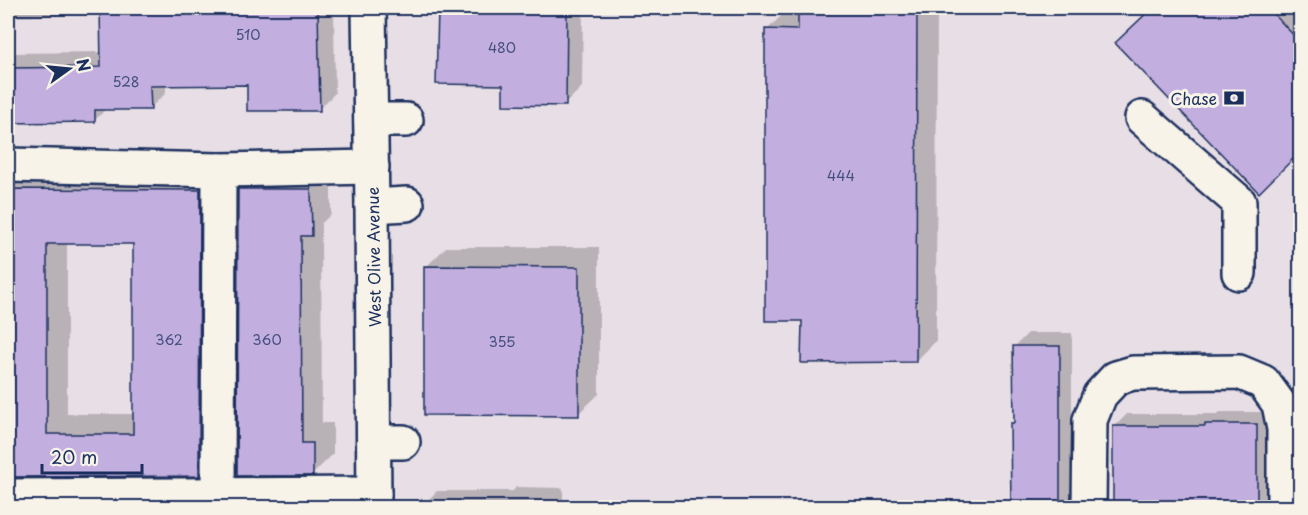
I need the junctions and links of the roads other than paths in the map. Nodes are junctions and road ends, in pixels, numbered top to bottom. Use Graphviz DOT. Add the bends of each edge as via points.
graph roads {
  1 [pos="369,8"];
  2 [pos="1142,118"];
  3 [pos="371,120"];
  4 [pos="406,120"];
  5 [pos="8,165"];
  6 [pos="372,166"];
  7 [pos="219,170"];
  8 [pos="406,204"];
  9 [pos="372,206"];
  10 [pos="1239,273"];
  11 [pos="218,495"];
  12 [pos="8,496"];
  13 [pos="374,501"];
  14 [pos="1089,507"];
  15 [pos="1284,507"];
  1 -- 3 [label="street, West Olive Avenue"];
  2 -- 10 [label="street" via="1239,202"];
  3 -- 4 [label="street"];
  3 -- 6 [label="street, West Olive Avenue"];
  5 -- 7 [label="street"];
  6 -- 7 [label="street"];
  6 -- 9 [label="street, West Olive Avenue"];
  7 -- 11 [label="street"];
  8 -- 9 [label="street"];
  9 -- 13 [label="street, West Olive Avenue" via="388,442"];
  11 -- 12 [label="street"];
  11 -- 13 [label="street"];
  14 -- 15 [label="street" via="1090,420 1100,395 1116,378 1134,373 1239,372 1263,382 1279,404 1284,429"];
}
